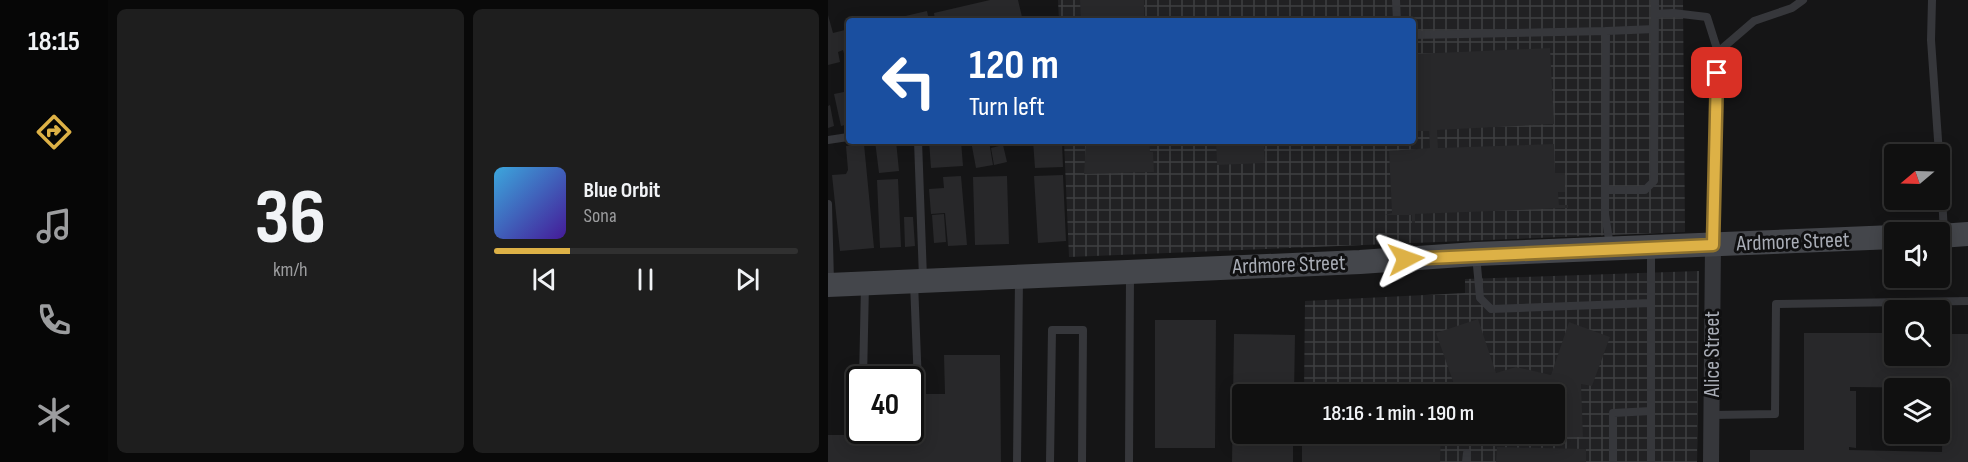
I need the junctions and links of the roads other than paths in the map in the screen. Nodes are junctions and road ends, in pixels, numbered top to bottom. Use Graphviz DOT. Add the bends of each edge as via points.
graph roads {
  1 [pos="1396,0"];
  2 [pos="1655,0"];
  3 [pos="1803,0"];
  4 [pos="1932,0"];
  5 [pos="1655,14"];
  6 [pos="1397,18"];
  7 [pos="1655,29"];
  8 [pos="1606,31"];
  9 [pos="1416,35"];
  10 [pos="1718,52"];
  11 [pos="846,137"];
  12 [pos="828,140"];
  13 [pos="918,144"];
  14 [pos="1938,144"];
  15 [pos="1605,190"];
  16 [pos="828,204"];
  17 [pos="1947,210"];
  18 [pos="1951,235"];
  19 [pos="1884,237"];
  20 [pos="1713,245"];
  21 [pos="1651,248"];
  22 [pos="1611,250"];
  23 [pos="1476,254"];
  24 [pos="1130,272"];
  25 [pos="1019,278"];
  26 [pos="919,282"];
  27 [pos="864,284"];
  28 [pos="829,285"];
  29 [pos="1968,301"];
  30 [pos="1650,303"];
  31 [pos="863,366"];
  32 [pos="918,366"];
  33 [pos="1651,411"];
  34 [pos="1712,415"];
  35 [pos="1017,462"];
  36 [pos="1050,462"];
  37 [pos="1082,462"];
  38 [pos="1129,462"];
  39 [pos="1614,462"];
  40 [pos="1652,462"];
  41 [pos="1711,462"];
  1 -- 6 [label="lane"];
  2 -- 5 [label="lane"];
  3 -- 10 [label="lane" via="1792,8 1754,21"];
  4 -- 14 [label="lane"];
  5 -- 7 [label="lane"];
  5 -- 10 [label="lane" via="1707,17"];
  7 -- 8 [label="lane"];
  7 -- 15 [label="lane" via="1654,181 1645,190"];
  8 -- 9 [label="lane"];
  8 -- 15 [label="lane"];
  10 -- 20 [label="lane"];
  11 -- 12 [label="lane"];
  13 -- 26 [label="lane"];
  15 -- 22 [label="lane"];
  16 -- 28 [label="lane"];
  17 -- 18 [label="lane"];
  19 -- 20 [label="street, Ardmore Street"];
  20 -- 21 [label="street, Ardmore Street"];
  20 -- 34 [label="street, Alice Street"];
  21 -- 22 [label="street, Ardmore Street"];
  21 -- 30 [label="lane"];
  22 -- 23 [label="street, Ardmore Street"];
  23 -- 24 [label="street, Ardmore Street"];
  23 -- 30 [label="lane" via="1480,298 1491,309"];
  24 -- 25 [label="street, Ardmore Street"];
  24 -- 38 [label="lane"];
  25 -- 26 [label="street, Ardmore Street"];
  25 -- 35 [label="lane"];
  26 -- 27 [label="street, Ardmore Street"];
  26 -- 32 [label="lane"];
  27 -- 28 [label="street, Ardmore Street"];
  27 -- 31 [label="lane"];
  29 -- 34 [label="lane" via="1776,304 1775,414"];
  30 -- 33 [label="lane"];
  33 -- 39 [label="lane" via="1613,413"];
  33 -- 40 [label="lane"];
  34 -- 41 [label="street, Alice Street"];
  36 -- 37 [label="lane" via="1052,330 1083,330"];
}
